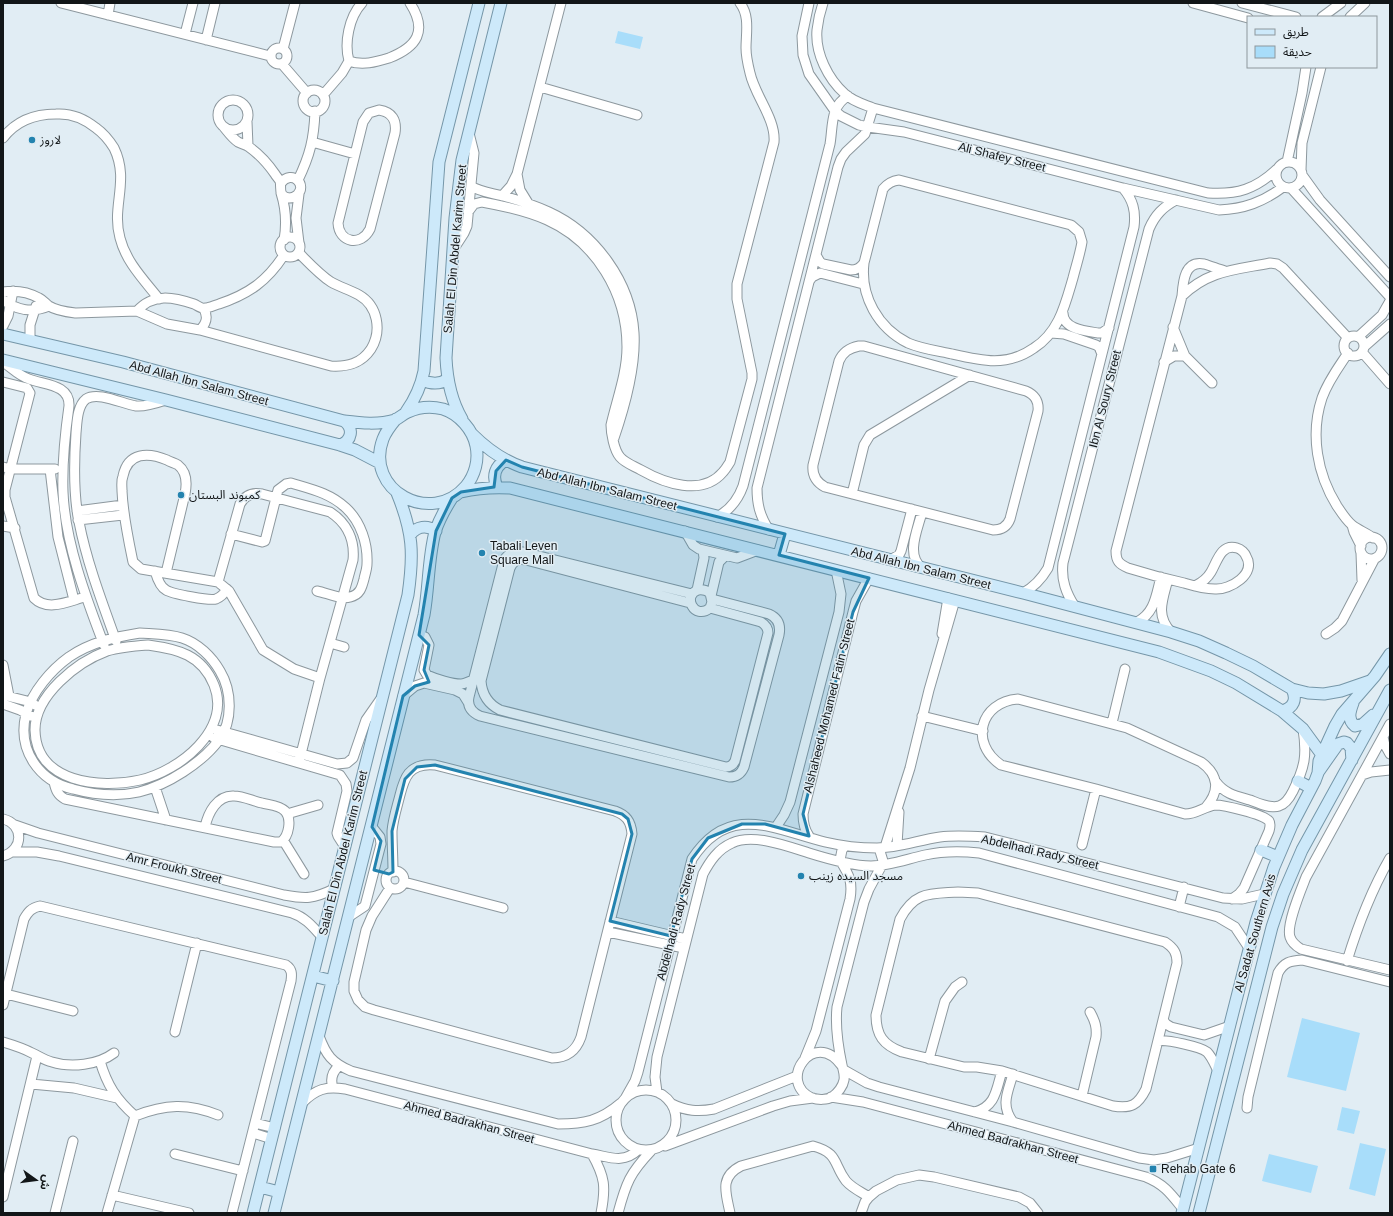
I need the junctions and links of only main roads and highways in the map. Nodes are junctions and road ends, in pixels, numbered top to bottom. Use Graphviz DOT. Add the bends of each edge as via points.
graph roads {
  1 [pos="479,3"];
  2 [pos="501,3"];
  3 [pos="3,334"];
  4 [pos="3,361"];
  5 [pos="448,379"];
  6 [pos="422,380"];
  7 [pos="406,412"];
  8 [pos="396,419"];
  9 [pos="344,421"];
  10 [pos="465,423"];
  11 [pos="472,434"];
  12 [pos="340,445"];
  13 [pos="506,460"];
  14 [pos="380,463"];
  15 [pos="497,487"];
  16 [pos="397,493"];
  17 [pos="456,495"];
  18 [pos="436,531"];
  19 [pos="785,534"];
  20 [pos="410,535"];
  21 [pos="779,555"];
  22 [pos="1390,654"];
  23 [pos="1370,681"];
  24 [pos="1292,689"];
  25 [pos="1390,690"];
  26 [pos="1353,702"];
  27 [pos="1282,711"];
  28 [pos="1378,711"];
  29 [pos="1322,755"];
  30 [pos="1352,760"];
  31 [pos="1318,773"];
  32 [pos="1298,781"];
  33 [pos="1311,788"];
  34 [pos="1260,850"];
  35 [pos="1278,857"];
  36 [pos="312,976"];
  37 [pos="333,982"];
  38 [pos="260,1187"];
  39 [pos="280,1192"];
  40 [pos="1182,1211"];
  41 [pos="254,1213"];
  42 [pos="274,1213"];
  43 [pos="1199,1213"];
  1 -- 6 [label="main road, Salah El Din Abdel Karim Street" via="439,162 426,355"];
  2 -- 5 [label="main road, Salah El Din Abdel Karim Street" via="462,160 446,358"];
  3 -- 9 [label="main road, Abd Allah Ibn Salam Street" via="123,362"];
  4 -- 12 [label="main road, Abd Allah Ibn Salam Street"];
  5 -- 6 [label="main road" via="433,384"];
  5 -- 10 [label="main road, Salah El Din Abdel Karim Street" via="456,408"];
  6 -- 7 [label="main road, Salah El Din Abdel Karim Street" via="415,399"];
  7 -- 8 [label="main road"];
  7 -- 10 [label="main road" via="418,408 444,409"];
  8 -- 9 [label="main road, Abd Allah Ibn Salam Street" via="365,424"];
  8 -- 14 [label="main road" via="383,439"];
  9 -- 12 [label="main road" via="351,434 346,443"];
  10 -- 11 [label="main road"];
  11 -- 13 [label="main road, Abd Allah Ibn Salam Street" via="483,446"];
  11 -- 17 [label="main road" via="477,458 474,471 469,482"];
  12 -- 14 [label="main road, Abd Allah Ibn Salam Street"];
  13 -- 15 [label="main road" via="496,471 494,479"];
  13 -- 19 [label="main road, Abd Allah Ibn Salam Street" via="522,467"];
  14 -- 16 [label="main road" via="383,474"];
  15 -- 17 [label="main road, Abd Allah Ibn Salam Street" via="477,488"];
  15 -- 21 [label="main road, Abd Allah Ibn Salam Street" via="510,488"];
  16 -- 17 [label="main road" via="418,503 429,504 441,503"];
  16 -- 20 [label="main road, Salah El Din Abdel Karim Street" via="405,512"];
  17 -- 18 [label="main road, Salah El Din Abdel Karim Street" via="442,514"];
  18 -- 20 [label="main road" via="420,527"];
  18 -- 37 [label="main road, Salah El Din Abdel Karim Street" via="419,635"];
  19 -- 21 [label="main road"];
  19 -- 24 [label="main road, Abd Allah Ibn Salam Street" via="1171,632 1226,653"];
  20 -- 36 [label="main road, Salah El Din Abdel Karim Street" via="412,552 408,595"];
  21 -- 27 [label="main road, Abd Allah Ibn Salam Street" via="1159,652 1211,671"];
  22 -- 23 [label="main road, Al Sadat Southern Axis"];
  23 -- 24 [label="main road, Abd Allah Ibn Salam Street" via="1324,694"];
  23 -- 26 [label="main road, Al Sadat Southern Axis"];
  24 -- 27 [label="main road" via="1295,700 1292,706"];
  25 -- 28 [label="main road, Al Sadat Southern Axis"];
  26 -- 28 [label="main road" via="1350,716 1356,726 1363,724"];
  26 -- 29 [label="main road, Al Sadat Southern Axis" via="1342,714"];
  27 -- 29 [label="main road, Abd Allah Ibn Salam Street" via="1303,729"];
  28 -- 30 [label="main road, Al Sadat Southern Axis"];
  29 -- 31 [label="main road, Al Sadat Southern Axis"];
  30 -- 31 [label="main road" via="1351,748 1347,743 1341,742"];
  30 -- 43 [label="main road, Al Sadat Southern Axis" via="1302,850 1277,910"];
  31 -- 33 [label="main road, Al Sadat Southern Axis"];
  32 -- 33 [label="main road"];
  33 -- 35 [label="main road, Al Sadat Southern Axis"];
  34 -- 35 [label="main road"];
  35 -- 40 [label="main road, Al Sadat Southern Axis" via="1264,894"];
  36 -- 37 [label="main road"];
  36 -- 38 [label="main road, Salah El Din Abdel Karim Street"];
  37 -- 39 [label="main road, Salah El Din Abdel Karim Street"];
  38 -- 39 [label="main road"];
  38 -- 41 [label="main road, Salah El Din Abdel Karim Street"];
  39 -- 42 [label="main road, Salah El Din Abdel Karim Street"];
}
